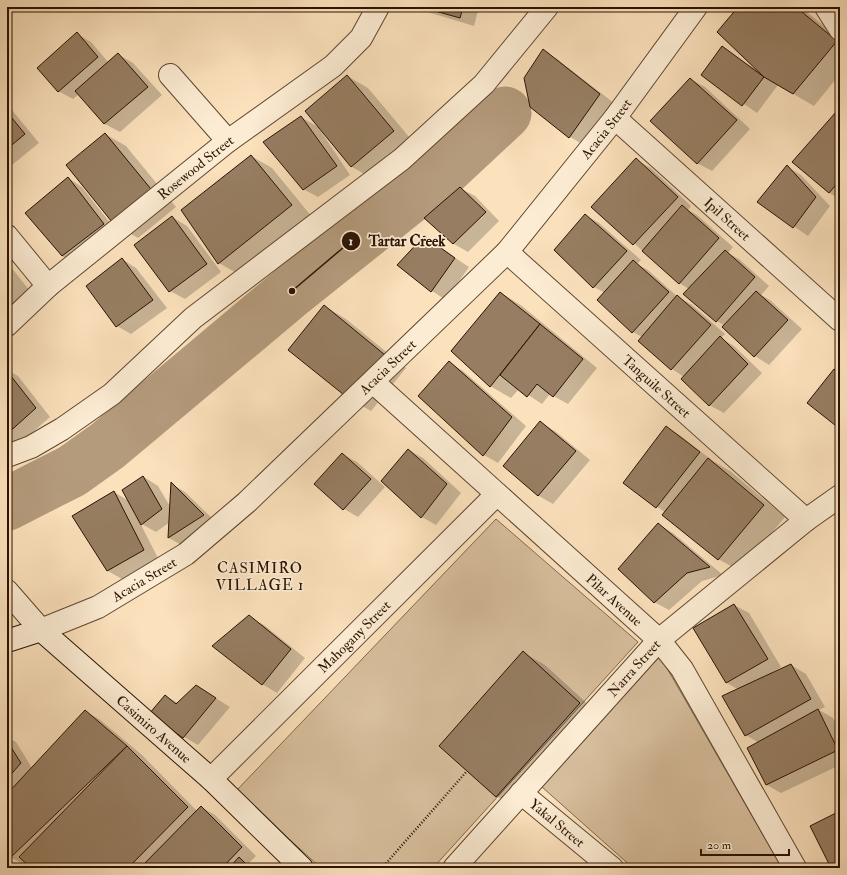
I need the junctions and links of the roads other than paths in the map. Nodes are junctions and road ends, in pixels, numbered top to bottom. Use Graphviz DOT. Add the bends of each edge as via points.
graph roads {
  1 [pos="378,7"];
  2 [pos="547,7"];
  3 [pos="696,7"];
  4 [pos="826,7"];
  5 [pos="840,29"];
  6 [pos="170,75"];
  7 [pos="615,118"];
  8 [pos="228,140"];
  9 [pos="7,236"];
  10 [pos="507,252"];
  11 [pos="48,286"];
  12 [pos="840,320"];
  13 [pos="7,324"];
  14 [pos="373,382"];
  15 [pos="7,456"];
  16 [pos="497,494"];
  17 [pos="840,496"];
  18 [pos="806,520"];
  19 [pos="7,591"];
  20 [pos="41,630"];
  21 [pos="659,640"];
  22 [pos="7,641"];
  23 [pos="210,779"];
  24 [pos="521,793"];
  25 [pos="302,868"];
  26 [pos="454,868"];
  27 [pos="612,868"];
  28 [pos="796,868"];
  1 -- 8 [label="street, Rosewood Street" via="361,38 333,66"];
  2 -- 15 [label="street" via="484,84 402,160 193,318 112,394 62,429 31,447"];
  3 -- 7 [label="street, Acacia Street"];
  4 -- 5 [label="street"];
  6 -- 8 [label="street"];
  7 -- 10 [label="street, Acacia Street"];
  7 -- 12 [label="street, Ipil Street"];
  8 -- 11 [label="street, Rosewood Street"];
  9 -- 11 [label="street"];
  10 -- 14 [label="street, Acacia Street"];
  10 -- 18 [label="street, Tanguile Street"];
  11 -- 13 [label="street, Rosewood Street"];
  14 -- 16 [label="street, Pilar Avenue"];
  14 -- 20 [label="street, Acacia Street" via="246,502 186,554 98,607"];
  16 -- 21 [label="street, Pilar Avenue"];
  16 -- 23 [label="street, Mahogany Street"];
  17 -- 18 [label="street, Narra Street"];
  18 -- 21 [label="street, Narra Street"];
  19 -- 20 [label="street, Casimiro Avenue"];
  20 -- 22 [label="street, Acacia Street"];
  20 -- 23 [label="street, Casimiro Avenue"];
  21 -- 24 [label="street, Narra Street"];
  21 -- 28 [label="street, Pilar Avenue" via="682,669"];
  23 -- 25 [label="street, Casimiro Avenue"];
  24 -- 26 [label="street, Narra Street"];
  24 -- 27 [label="street, Yakal Street"];
}
